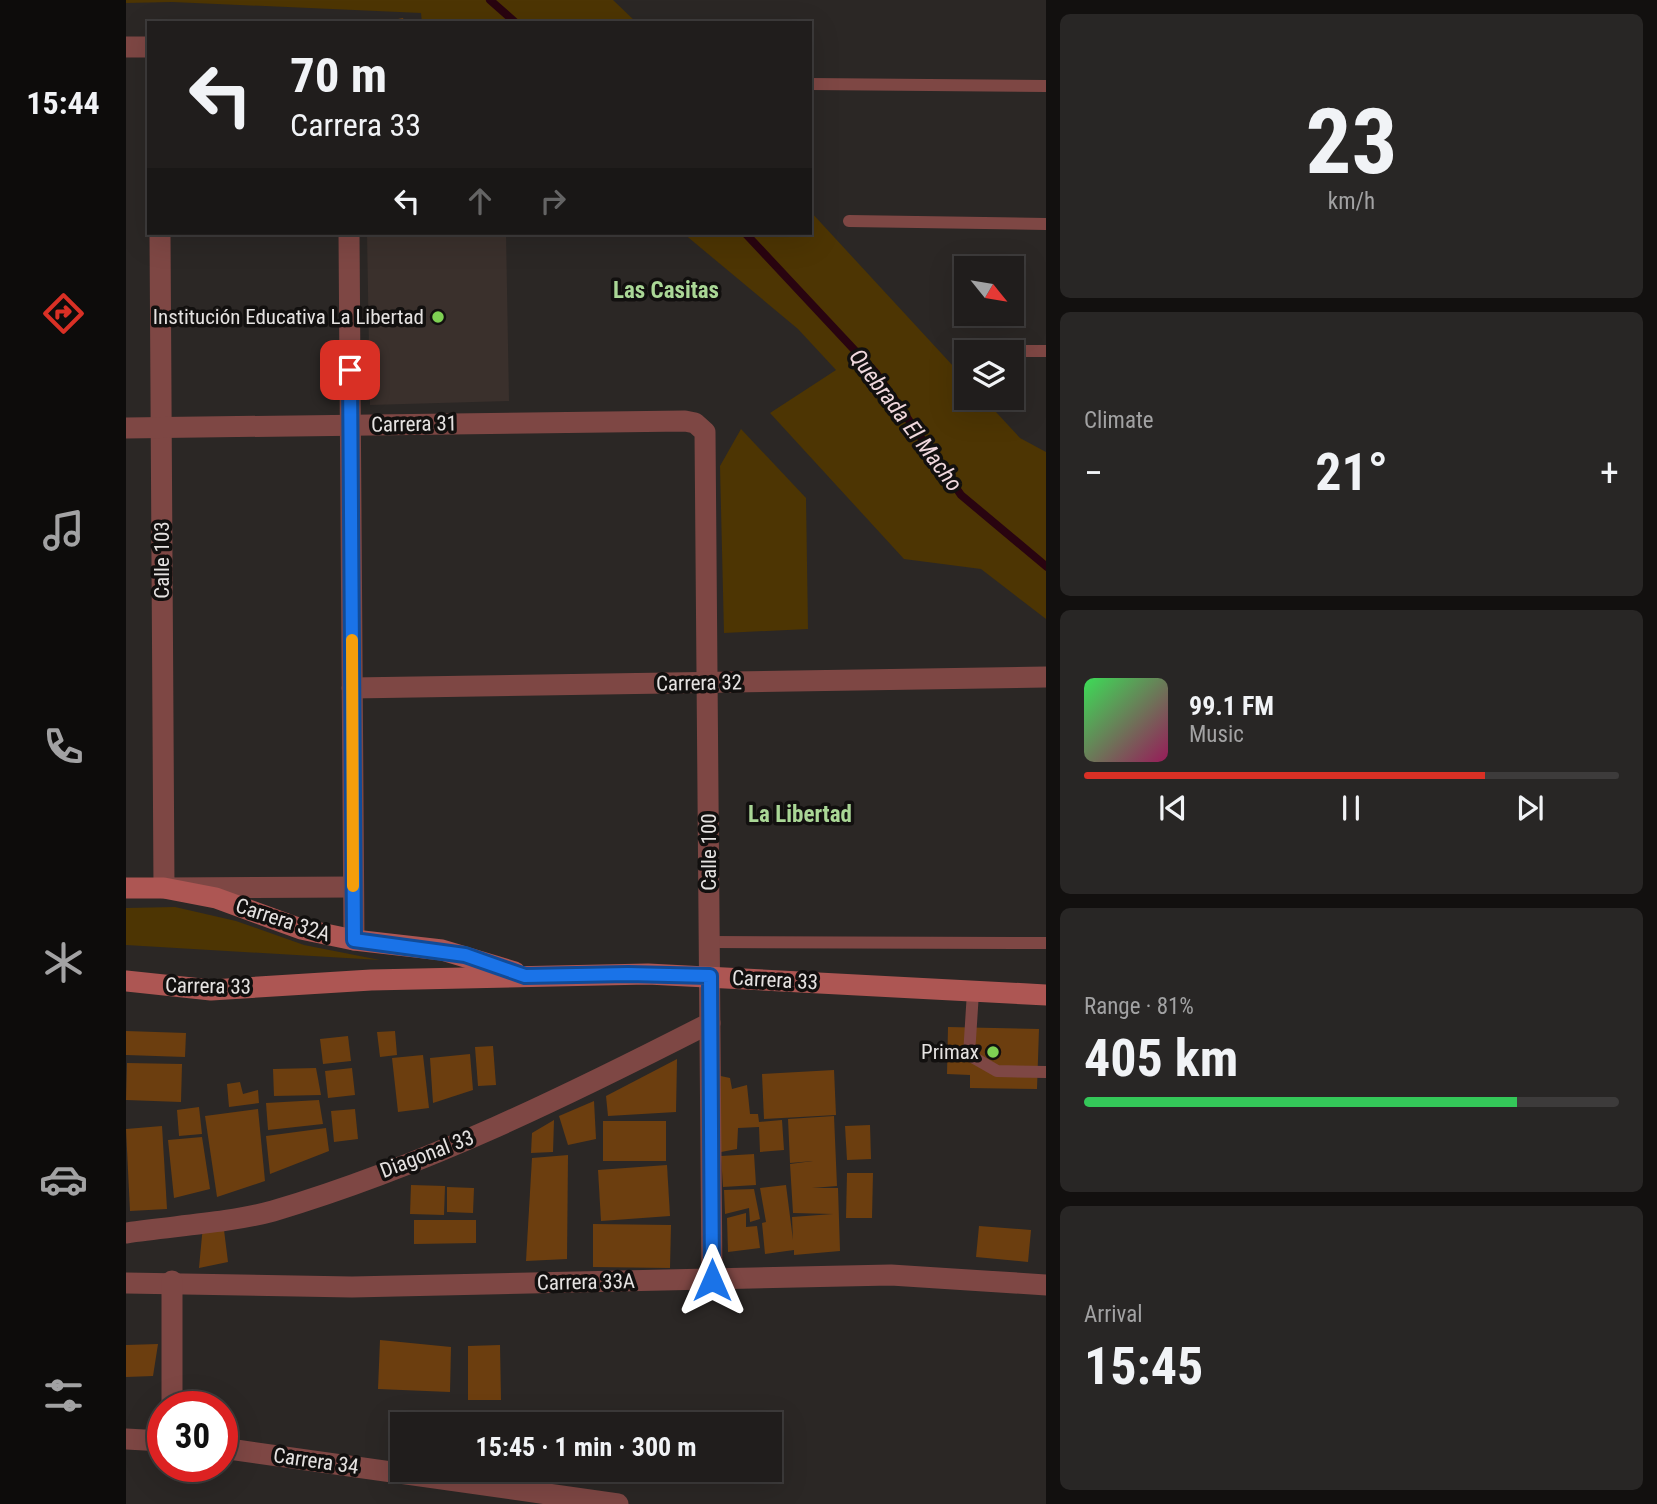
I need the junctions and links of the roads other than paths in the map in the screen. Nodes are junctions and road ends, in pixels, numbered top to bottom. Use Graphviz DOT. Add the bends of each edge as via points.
graph roads {
  1 [pos="126,47"];
  2 [pos="147,47"];
  3 [pos="812,84"];
  4 [pos="1046,86"];
  5 [pos="849,222"];
  6 [pos="1046,224"];
  7 [pos="160,235"];
  8 [pos="349,235"];
  9 [pos="1024,351"];
  10 [pos="1046,351"];
  11 [pos="350,425"];
  12 [pos="701,426"];
  13 [pos="126,428"];
  14 [pos="161,428"];
  15 [pos="1046,677"];
  16 [pos="708,682"];
  17 [pos="352,688"];
  18 [pos="353,887"];
  19 [pos="126,888"];
  20 [pos="164,888"];
  21 [pos="354,940"];
  22 [pos="710,942"];
  23 [pos="1046,943"];
  24 [pos="525,976"];
  25 [pos="710,976"];
  26 [pos="126,981"];
  27 [pos="973,992"];
  28 [pos="1046,995"];
  29 [pos="710,1023"];
  30 [pos="1046,1073"];
  31 [pos="126,1233"];
  32 [pos="712,1280"];
  33 [pos="172,1281"];
  34 [pos="126,1283"];
  35 [pos="1046,1285"];
  36 [pos="172,1391"];
  37 [pos="126,1439"];
  38 [pos="147,1440"];
  39 [pos="238,1450"];
  40 [pos="618,1504"];
  1 -- 2 [label="street"];
  3 -- 4 [label="lane"];
  5 -- 6 [label="lane"];
  7 -- 14 [label="street, Calle 103"];
  8 -- 11 [label="street"];
  9 -- 10 [label="lane"];
  11 -- 12 [label="street, Carrera 31" via="685,421"];
  11 -- 14 [label="street, Carrera 31"];
  11 -- 17 [label="street"];
  12 -- 16 [label="street, Calle 100" via="707,438"];
  13 -- 14 [label="street, Carrera 31"];
  14 -- 20 [label="street, Calle 103"];
  15 -- 16 [label="street, Carrera 32"];
  16 -- 17 [label="street, Carrera 32"];
  16 -- 22 [label="street, Calle 100"];
  17 -- 18 [label="street"];
  18 -- 20 [label="street, Carrera 32A"];
  18 -- 21 [label="street"];
  19 -- 20 [label="main road, Carrera 32A"];
  20 -- 21 [label="main road, Carrera 32A" via="216,898 301,929"];
  21 -- 24 [label="main road, Carrera 32A" via="465,955"];
  22 -- 23 [label="lane, Carrera 33"];
  22 -- 25 [label="street, Calle 100"];
  24 -- 25 [label="main road, Carrera 33"];
  24 -- 26 [label="main road, Carrera 33" via="211,990"];
  25 -- 27 [label="main road, Carrera 33"];
  25 -- 29 [label="street, Calle 100"];
  27 -- 28 [label="main road, Carrera 33"];
  27 -- 30 [label="lane" via="969,1055 997,1071"];
  29 -- 31 [label="street, Diagonal 33" via="519,1118 382,1172 271,1211"];
  29 -- 32 [label="street, Calle 100"];
  32 -- 33 [label="street, Carrera 33A" via="352,1287"];
  32 -- 35 [label="street, Carrera 33A" via="926,1275"];
  33 -- 34 [label="street, Carrera 33A"];
  33 -- 36 [label="street"];
  37 -- 38 [label="street"];
  39 -- 40 [label="street, Carrera 34"];
}
